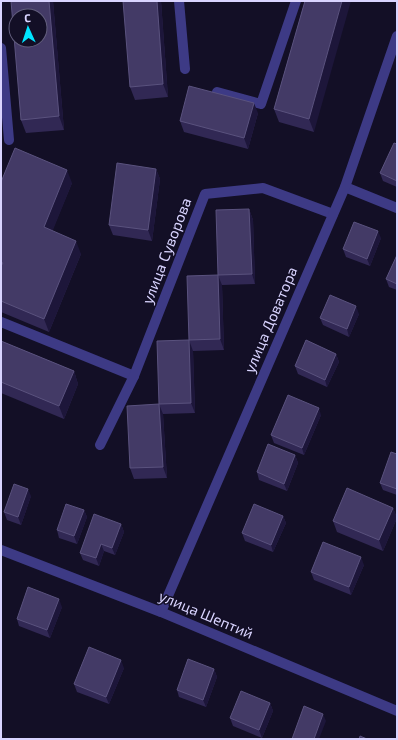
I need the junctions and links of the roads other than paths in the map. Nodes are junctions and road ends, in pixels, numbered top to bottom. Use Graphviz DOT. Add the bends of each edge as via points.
graph roads {
  1 [pos="179,1"];
  2 [pos="296,1"];
  3 [pos="397,36"];
  4 [pos="1,48"];
  5 [pos="185,69"];
  6 [pos="217,92"];
  7 [pos="9,140"];
  8 [pos="345,187"];
  9 [pos="397,208"];
  10 [pos="333,214"];
  11 [pos="1,322"];
  12 [pos="134,376"];
  13 [pos="100,445"];
  14 [pos="1,550"];
  15 [pos="162,612"];
  16 [pos="397,711"];
  1 -- 5 [label="street"];
  2 -- 6 [label="street" via="262,104"];
  3 -- 8 [label="street, улица Доватора"];
  4 -- 7 [label="street"];
  8 -- 9 [label="street"];
  8 -- 10 [label="street, улица Доватора"];
  10 -- 12 [label="street, улица Суворова" via="263,188 205,194"];
  10 -- 15 [label="street, улица Доватора"];
  11 -- 12 [label="street"];
  12 -- 13 [label="street, улица Суворова"];
  14 -- 15 [label="street, улица Шептий"];
  15 -- 16 [label="street, улица Шептий"];
}
